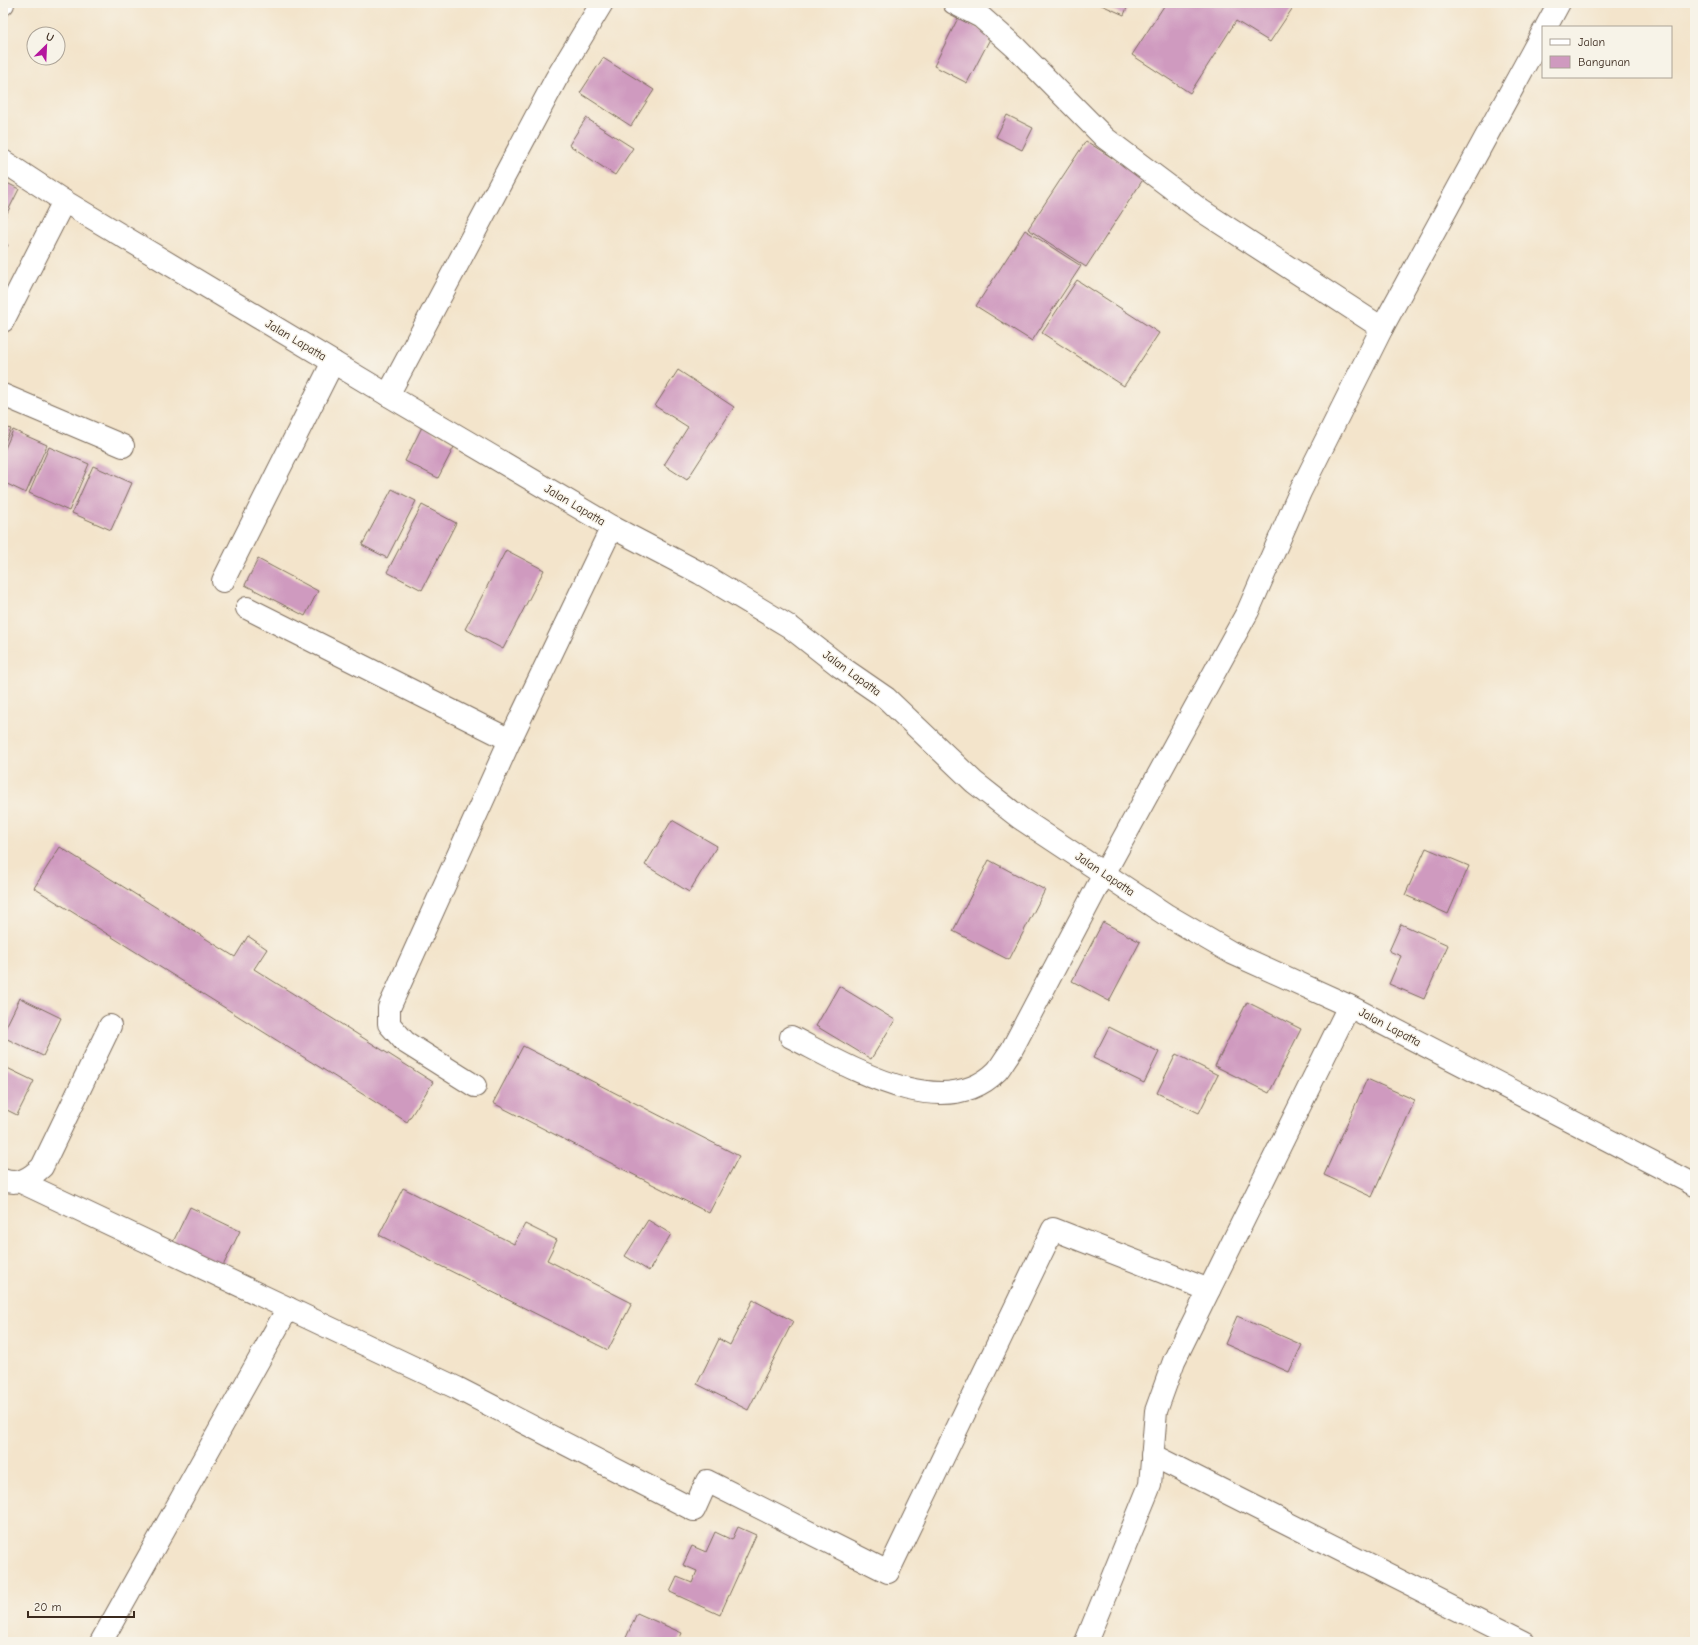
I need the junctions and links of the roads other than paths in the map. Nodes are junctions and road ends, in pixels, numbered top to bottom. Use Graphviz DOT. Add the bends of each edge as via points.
graph roads {
  1 [pos="602,3"];
  2 [pos="954,3"];
  3 [pos="1559,3"];
  4 [pos="984,10"];
  5 [pos="1547,26"];
  6 [pos="1542,34"];
  7 [pos="3,161"];
  8 [pos="64,201"];
  9 [pos="3,321"];
  10 [pos="1382,328"];
  11 [pos="333,362"];
  12 [pos="3,395"];
  13 [pos="388,395"];
  14 [pos="123,446"];
  15 [pos="612,527"];
  16 [pos="223,582"];
  17 [pos="246,608"];
  18 [pos="510,740"];
  19 [pos="1104,874"];
  20 [pos="1349,1006"];
  21 [pos="110,1026"];
  22 [pos="791,1037"];
  23 [pos="475,1086"];
  24 [pos="12,1181"];
  25 [pos="1695,1186"];
  26 [pos="1209,1290"];
  27 [pos="288,1308"];
  28 [pos="1152,1454"];
  29 [pos="101,1642"];
  30 [pos="1086,1642"];
  31 [pos="1523,1642"];
  1 -- 13 [label="street" via="556,79"];
  2 -- 4 [label="street"];
  3 -- 5 [label="street"];
  4 -- 10 [label="street" via="1015,47 1105,138 1202,211"];
  6 -- 10 [label="street"];
  7 -- 8 [label="street, Jalan Lapatta"];
  8 -- 9 [label="street"];
  8 -- 11 [label="street, Jalan Lapatta"];
  10 -- 19 [label="street" via="1300,492 1248,611"];
  11 -- 13 [label="street, Jalan Lapatta"];
  11 -- 16 [label="street"];
  12 -- 14 [label="street"];
  13 -- 15 [label="street, Jalan Lapatta"];
  15 -- 18 [label="street"];
  15 -- 19 [label="street, Jalan Lapatta" via="700,574 790,627 886,698 974,782 1020,818"];
  17 -- 18 [label="street"];
  18 -- 23 [label="street" via="389,1008 389,1024 405,1042"];
  19 -- 20 [label="street, Jalan Lapatta" via="1165,914 1232,953"];
  19 -- 22 [label="street" via="1011,1050 997,1071 978,1085 959,1091 937,1093 909,1090 857,1071"];
  20 -- 25 [label="street, Jalan Lapatta"];
  20 -- 26 [label="street"];
  21 -- 24 [label="street" via="42,1167"];
  24 -- 27 [label="street"];
  26 -- 27 [label="street" via="1053,1230 888,1572 707,1481 694,1510 457,1388"];
  26 -- 28 [label="street" via="1174,1361 1156,1411"];
  27 -- 29 [label="street"];
  28 -- 30 [label="street" via="1150,1485"];
  28 -- 31 [label="street"];
}
